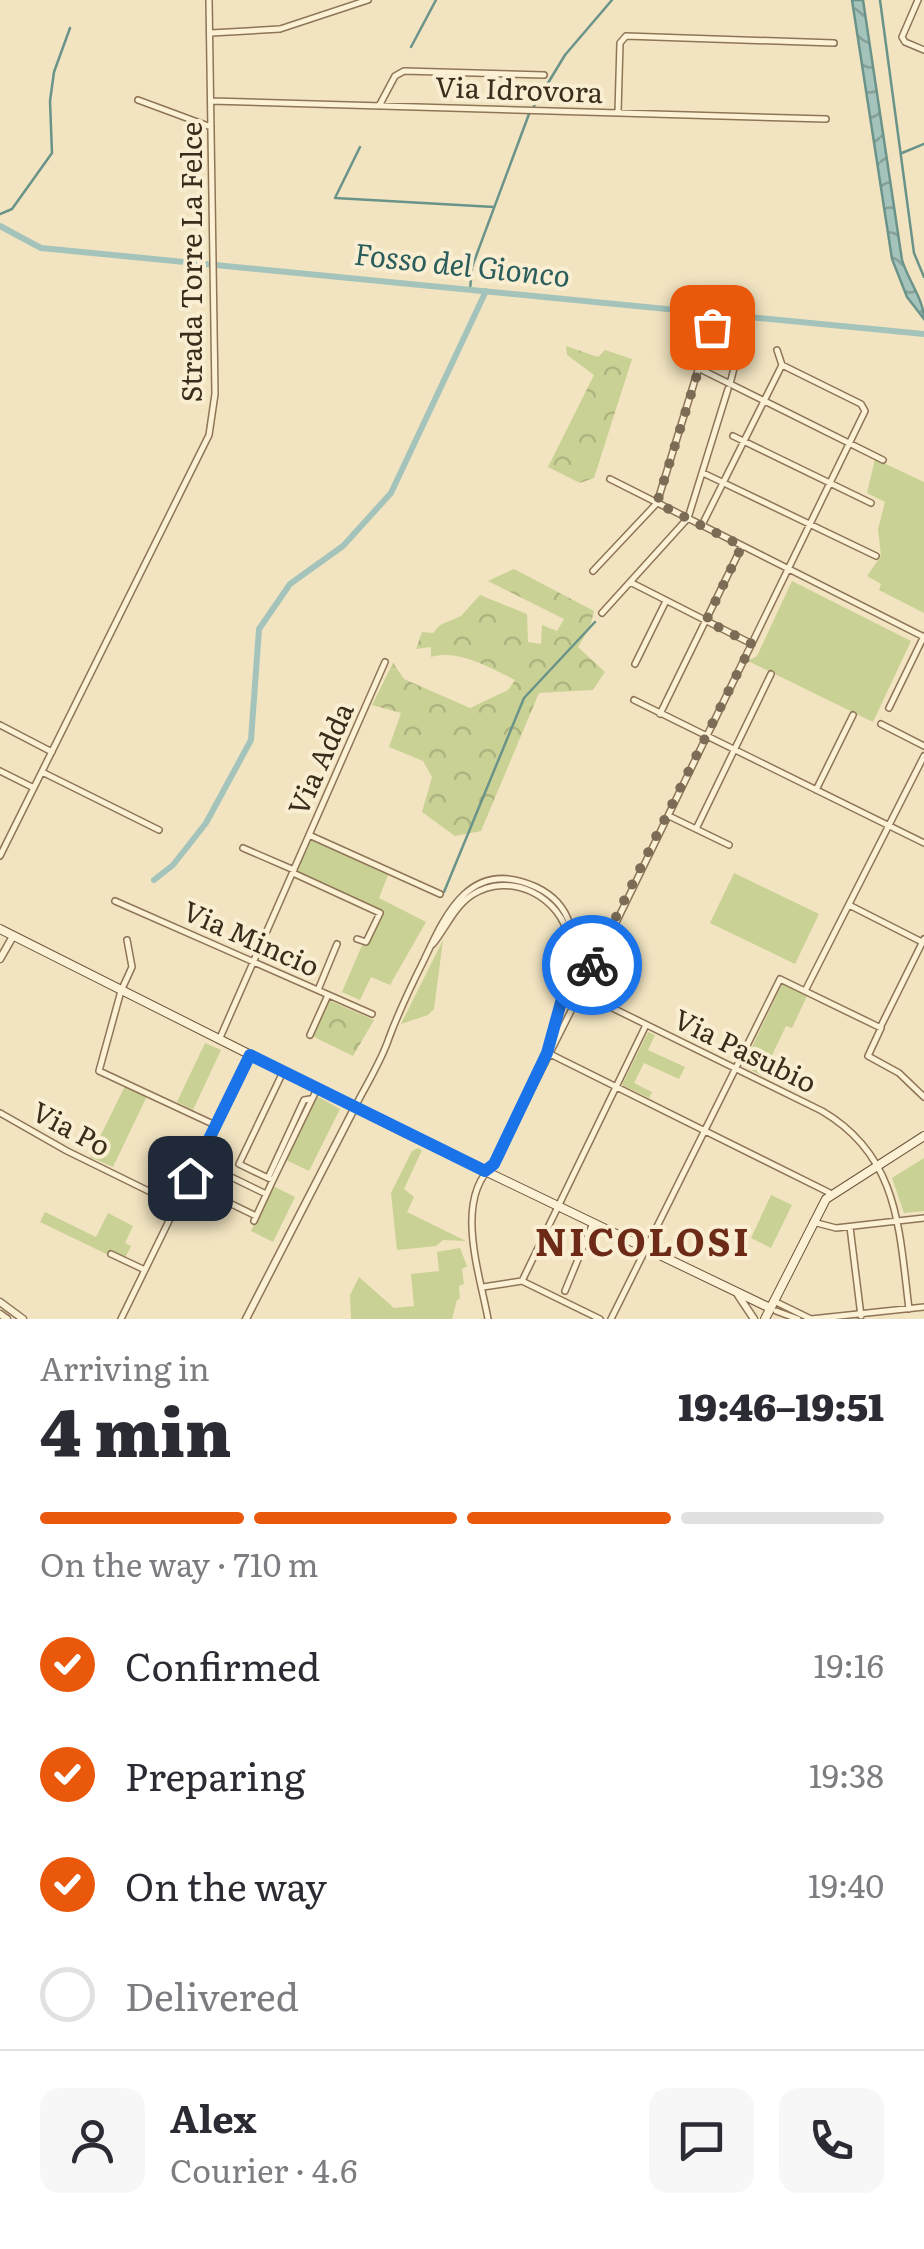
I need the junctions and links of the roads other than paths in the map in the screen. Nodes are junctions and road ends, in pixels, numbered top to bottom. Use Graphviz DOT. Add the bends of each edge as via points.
graph roads {
  1 [pos="209,0"];
  2 [pos="368,0"];
  3 [pos="918,0"];
  4 [pos="210,33"];
  5 [pos="834,42"];
  6 [pos="924,50"];
  7 [pos="544,75"];
  8 [pos="138,100"];
  9 [pos="211,102"];
  10 [pos="380,106"];
  11 [pos="618,112"];
  12 [pos="826,119"];
  13 [pos="212,126"];
  14 [pos="742,326"];
  15 [pos="740,348"];
  16 [pos="778,350"];
  17 [pos="782,365"];
  18 [pos="698,367"];
  19 [pos="729,386"];
  20 [pos="764,400"];
  21 [pos="733,436"];
  22 [pos="744,441"];
  23 [pos="850,444"];
  24 [pos="883,460"];
  25 [pos="703,472"];
  26 [pos="610,479"];
  27 [pos="723,482"];
  28 [pos="830,483"];
  29 [pos="657,503"];
  30 [pos="871,503"];
  31 [pos="688,518"];
  32 [pos="810,524"];
  33 [pos="702,526"];
  34 [pos="742,546"];
  35 [pos="876,556"];
  36 [pos="789,569"];
  37 [pos="593,571"];
  38 [pos="630,582"];
  39 [pos="666,601"];
  40 [pos="602,613"];
  41 [pos="706,621"];
  42 [pos="924,636"];
  43 [pos="752,644"];
  44 [pos="385,662"];
  45 [pos="635,664"];
  46 [pos="771,674"];
  47 [pos="634,700"];
  48 [pos="889,708"];
  49 [pos="660,714"];
  50 [pos="853,715"];
  51 [pos="881,724"];
  52 [pos="0,725"];
  53 [pos="707,737"];
  54 [pos="924,746"];
  55 [pos="734,750"];
  56 [pos="52,752"];
  57 [pos="924,756"];
  58 [pos="0,771"];
  59 [pos="42,772"];
  60 [pos="34,788"];
  61 [pos="816,790"];
  62 [pos="668,816"];
  63 [pos="890,826"];
  64 [pos="696,829"];
  65 [pos="159,830"];
  66 [pos="310,835"];
  67 [pos="924,843"];
  68 [pos="729,845"];
  69 [pos="243,848"];
  70 [pos="0,856"];
  71 [pos="293,871"];
  72 [pos="440,894"];
  73 [pos="115,901"];
  74 [pos="848,905"];
  75 [pos="0,929"];
  76 [pos="0,937"];
  77 [pos="12,938"];
  78 [pos="357,939"];
  79 [pos="127,940"];
  80 [pos="924,942"];
  81 [pos="337,944"];
  82 [pos="428,950"];
  83 [pos="0,959"];
  84 [pos="254,962"];
  85 [pos="594,962"];
  86 [pos="573,981"];
  87 [pos="564,988"];
  88 [pos="318,990"];
  89 [pos="121,991"];
  90 [pos="805,991"];
  91 [pos="580,992"];
  92 [pos="328,994"];
  93 [pos="372,1014"];
  94 [pos="646,1025"];
  95 [pos="880,1028"];
  96 [pos="310,1035"];
  97 [pos="220,1040"];
  98 [pos="547,1053"];
  99 [pos="250,1055"];
  100 [pos="734,1068"];
  101 [pos="283,1072"];
  102 [pos="616,1086"];
  103 [pos="318,1089"];
  104 [pos="924,1097"];
  105 [pos="354,1107"];
  106 [pos="0,1113"];
  107 [pos="216,1125"];
  108 [pos="705,1130"];
  109 [pos="924,1136"];
  110 [pos="877,1166"];
  111 [pos="485,1171"];
  112 [pos="227,1175"];
  113 [pos="270,1179"];
  114 [pos="266,1194"];
  115 [pos="832,1194"];
  116 [pos="218,1197"];
  117 [pos="177,1205"];
  118 [pos="558,1206"];
  119 [pos="924,1218"];
  120 [pos="898,1221"];
  121 [pos="813,1222"];
  122 [pos="593,1223"];
  123 [pos="850,1227"];
  124 [pos="645,1248"];
  125 [pos="111,1254"];
  126 [pos="144,1270"];
  127 [pos="522,1281"];
  128 [pos="482,1287"];
  129 [pos="565,1292"];
  130 [pos="737,1294"];
  131 [pos="0,1302"];
  132 [pos="773,1307"];
  133 [pos="924,1307"];
  134 [pos="909,1309"];
  135 [pos="0,1314"];
  136 [pos="862,1316"];
  137 [pos="843,1318"];
  138 [pos="7,1319"];
  139 [pos="23,1319"];
  140 [pos="120,1319"];
  141 [pos="246,1319"];
  142 [pos="488,1319"];
  143 [pos="600,1319"];
  144 [pos="611,1319"];
  145 [pos="754,1319"];
  146 [pos="765,1319"];
  147 [pos="788,1319"];
  148 [pos="798,1319"];
  1 -- 4 [label="street, Strada Torre La Felce"];
  2 -- 4 [label="street" via="280,29"];
  3 -- 6 [label="street" via="902,37"];
  4 -- 9 [label="street, Strada Torre La Felce"];
  5 -- 11 [label="street" via="626,36 620,43"];
  7 -- 10 [label="street" via="404,71"];
  8 -- 13 [label="street"];
  9 -- 10 [label="street, Via Idrovora"];
  9 -- 13 [label="street, Strada Torre La Felce"];
  10 -- 11 [label="street, Via Idrovora"];
  11 -- 12 [label="street, Via Idrovora"];
  13 -- 56 [label="street, Strada Torre La Felce" via="210,435"];
  14 -- 18 [label="street" via="712,327"];
  15 -- 19 [label="street"];
  16 -- 17 [label="street"];
  17 -- 20 [label="street"];
  17 -- 23 [label="street" via="865,408"];
  18 -- 19 [label="street"];
  18 -- 29 [label="street"];
  19 -- 20 [label="street"];
  19 -- 25 [label="street"];
  20 -- 22 [label="street"];
  20 -- 23 [label="street"];
  21 -- 22 [label="street"];
  22 -- 27 [label="street"];
  22 -- 28 [label="street"];
  23 -- 24 [label="street"];
  23 -- 28 [label="street"];
  25 -- 27 [label="street"];
  25 -- 31 [label="street"];
  26 -- 29 [label="street"];
  27 -- 32 [label="street"];
  27 -- 33 [label="street"];
  28 -- 30 [label="street"];
  28 -- 32 [label="street"];
  29 -- 31 [label="street"];
  29 -- 37 [label="street"];
  31 -- 33 [label="street"];
  31 -- 38 [label="street"];
  32 -- 35 [label="street"];
  32 -- 36 [label="street"];
  33 -- 34 [label="street"];
  34 -- 36 [label="street"];
  34 -- 41 [label="street"];
  36 -- 42 [label="street"];
  36 -- 43 [label="street"];
  38 -- 39 [label="street"];
  38 -- 40 [label="street"];
  39 -- 41 [label="street"];
  39 -- 45 [label="street"];
  41 -- 43 [label="street"];
  41 -- 49 [label="street"];
  42 -- 48 [label="street"];
  43 -- 53 [label="street"];
  44 -- 66 [label="street, Via Adda"];
  46 -- 55 [label="street"];
  47 -- 49 [label="street"];
  49 -- 53 [label="street"];
  50 -- 61 [label="street"];
  51 -- 54 [label="street"];
  52 -- 56 [label="street"];
  53 -- 55 [label="street"];
  53 -- 62 [label="street"];
  55 -- 61 [label="street"];
  55 -- 64 [label="street"];
  56 -- 59 [label="street, Strada Torre La Felce"];
  57 -- 63 [label="street"];
  58 -- 60 [label="street"];
  59 -- 60 [label="street, Strada Torre La Felce"];
  59 -- 65 [label="street"];
  60 -- 70 [label="street, Strada Torre La Felce"];
  61 -- 63 [label="street"];
  62 -- 64 [label="street"];
  62 -- 85 [label="street"];
  63 -- 67 [label="street"];
  63 -- 74 [label="street"];
  64 -- 68 [label="street"];
  66 -- 71 [label="street, Via Adda"];
  66 -- 72 [label="street"];
  69 -- 71 [label="street"];
  71 -- 78 [label="street" via="380,912 366,942"];
  71 -- 84 [label="street, Via Adda"];
  73 -- 84 [label="street, Via Mincio"];
  74 -- 80 [label="street"];
  74 -- 90 [label="street"];
  75 -- 77 [label="main road"];
  76 -- 77 [label="main road"];
  77 -- 83 [label="street"];
  77 -- 89 [label="main road"];
  79 -- 89 [label="street" via="132,967"];
  80 -- 95 [label="street"];
  81 -- 88 [label="street"];
  82 -- 86 [label="street" via="463,894 485,883 519,881 544,892 566,915 575,947"];
  82 -- 87 [label="street" via="474,894 498,886 523,888 549,902 564,926"];
  82 -- 105 [label="street"];
  84 -- 88 [label="street, Via Mincio"];
  84 -- 97 [label="street, Via Adda"];
  85 -- 86 [label="street"];
  85 -- 91 [label="street"];
  86 -- 87 [label="street"];
  86 -- 91 [label="street"];
  87 -- 91 [label="street" via="572,997"];
  87 -- 98 [label="street"];
  88 -- 92 [label="street, Via Mincio"];
  89 -- 97 [label="main road"];
  89 -- 107 [label="street" via="99,1071"];
  90 -- 95 [label="street"];
  90 -- 100 [label="street" via="780,978"];
  91 -- 94 [label="street, Via Pasubio"];
  91 -- 98 [label="street"];
  92 -- 93 [label="street, Via Mincio"];
  92 -- 96 [label="street"];
  94 -- 100 [label="street, Via Pasubio"];
  94 -- 102 [label="street"];
  95 -- 104 [label="street" via="868,1056"];
  97 -- 99 [label="main road"];
  98 -- 102 [label="street"];
  98 -- 111 [label="street"];
  99 -- 101 [label="main road"];
  99 -- 107 [label="street"];
  100 -- 108 [label="street"];
  100 -- 110 [label="street, Via Pasubio" via="830,1116"];
  101 -- 103 [label="main road"];
  101 -- 113 [label="street" via="239,1164"];
  102 -- 108 [label="street"];
  102 -- 118 [label="street"];
  103 -- 105 [label="main road"];
  103 -- 113 [label="street" via="304,1100"];
  105 -- 111 [label="main road"];
  105 -- 141 [label="street"];
  106 -- 117 [label="street, Via Po"];
  107 -- 117 [label="street"];
  108 -- 115 [label="street"];
  108 -- 124 [label="street"];
  109 -- 110 [label="main road"];
  110 -- 115 [label="main road"];
  110 -- 120 [label="street, Via Pasubio"];
  111 -- 118 [label="main road"];
  111 -- 128 [label="street" via="472,1212"];
  112 -- 114 [label="street"];
  113 -- 114 [label="street"];
  114 -- 116 [label="street" via="255,1218"];
  115 -- 121 [label="main road"];
  117 -- 126 [label="street"];
  118 -- 122 [label="main road"];
  118 -- 127 [label="street"];
  119 -- 120 [label="street"];
  120 -- 123 [label="street"];
  120 -- 134 [label="street, Via Pasubio"];
  121 -- 123 [label="street"];
  121 -- 132 [label="main road"];
  122 -- 124 [label="main road"];
  122 -- 129 [label="street"];
  123 -- 136 [label="street"];
  124 -- 130 [label="main road"];
  124 -- 144 [label="street"];
  125 -- 126 [label="street"];
  126 -- 140 [label="street"];
  127 -- 128 [label="street"];
  127 -- 143 [label="street"];
  128 -- 142 [label="street"];
  130 -- 132 [label="main road"];
  130 -- 145 [label="street"];
  131 -- 139 [label="street"];
  132 -- 137 [label="street" via="808,1319"];
  132 -- 146 [label="main road"];
  132 -- 147 [label="street"];
  132 -- 148 [label="street"];
  133 -- 134 [label="street"];
  134 -- 136 [label="street"];
  135 -- 138 [label="street"];
  136 -- 137 [label="street"];
}
